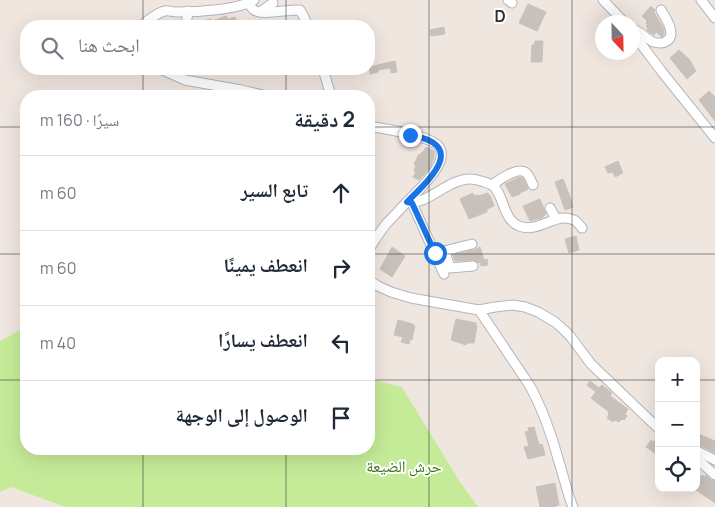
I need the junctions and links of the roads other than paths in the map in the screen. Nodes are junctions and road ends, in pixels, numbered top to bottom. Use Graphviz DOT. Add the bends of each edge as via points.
graph roads {
  1 [pos="603,0"];
  2 [pos="701,0"];
  3 [pos="251,2"];
  4 [pos="273,3"];
  5 [pos="661,10"];
  6 [pos="188,11"];
  7 [pos="259,13"];
  8 [pos="617,15"];
  9 [pos="715,18"];
  10 [pos="149,20"];
  11 [pos="187,20"];
  12 [pos="305,20"];
  13 [pos="640,32"];
  14 [pos="640,41"];
  15 [pos="174,75"];
  16 [pos="325,75"];
  17 [pos="241,90"];
  18 [pos="329,90"];
  19 [pos="375,127"];
  20 [pos="715,138"];
  21 [pos="492,185"];
  22 [pos="533,185"];
  23 [pos="409,203"];
  24 [pos="550,208"];
  25 [pos="556,220"];
  26 [pos="582,228"];
  27 [pos="375,240"];
  28 [pos="472,244"];
  29 [pos="440,252"];
  30 [pos="473,266"];
  31 [pos="444,274"];
  32 [pos="375,284"];
  33 [pos="479,310"];
  34 [pos="655,425"];
  35 [pos="700,452"];
  36 [pos="715,460"];
  37 [pos="700,462"];
  38 [pos="715,475"];
  39 [pos="573,507"];
  1 -- 8 [label="street"];
  2 -- 9 [label="street"];
  3 -- 6 [label="street"];
  3 -- 7 [label="street" via="253,10"];
  4 -- 7 [label="street"];
  5 -- 13 [label="street" via="670,25 667,41 651,41"];
  6 -- 10 [label="street" via="164,11"];
  6 -- 11 [label="street"];
  7 -- 12 [label="street" via="300,10"];
  14 -- 20 [label="street"];
  15 -- 17 [label="street"];
  16 -- 18 [label="street"];
  19 -- 23 [label="street" via="424,137 439,147 440,161 434,173"];
  21 -- 22 [label="street" via="523,170"];
  21 -- 23 [label="street" via="472,178 461,180"];
  21 -- 25 [label="street" via="516,225 527,228"];
  23 -- 27 [label="street"];
  23 -- 29 [label="street"];
  24 -- 25 [label="street"];
  25 -- 26 [label="street" via="574,220"];
  28 -- 29 [label="street"];
  29 -- 30 [label="street" via="450,268"];
  29 -- 31 [label="street"];
  32 -- 33 [label="street" via="411,298"];
  33 -- 34 [label="street" via="513,305 538,312 555,322 591,364"];
  33 -- 39 [label="street" via="536,396"];
  35 -- 36 [label="street"];
  37 -- 38 [label="street"];
}
